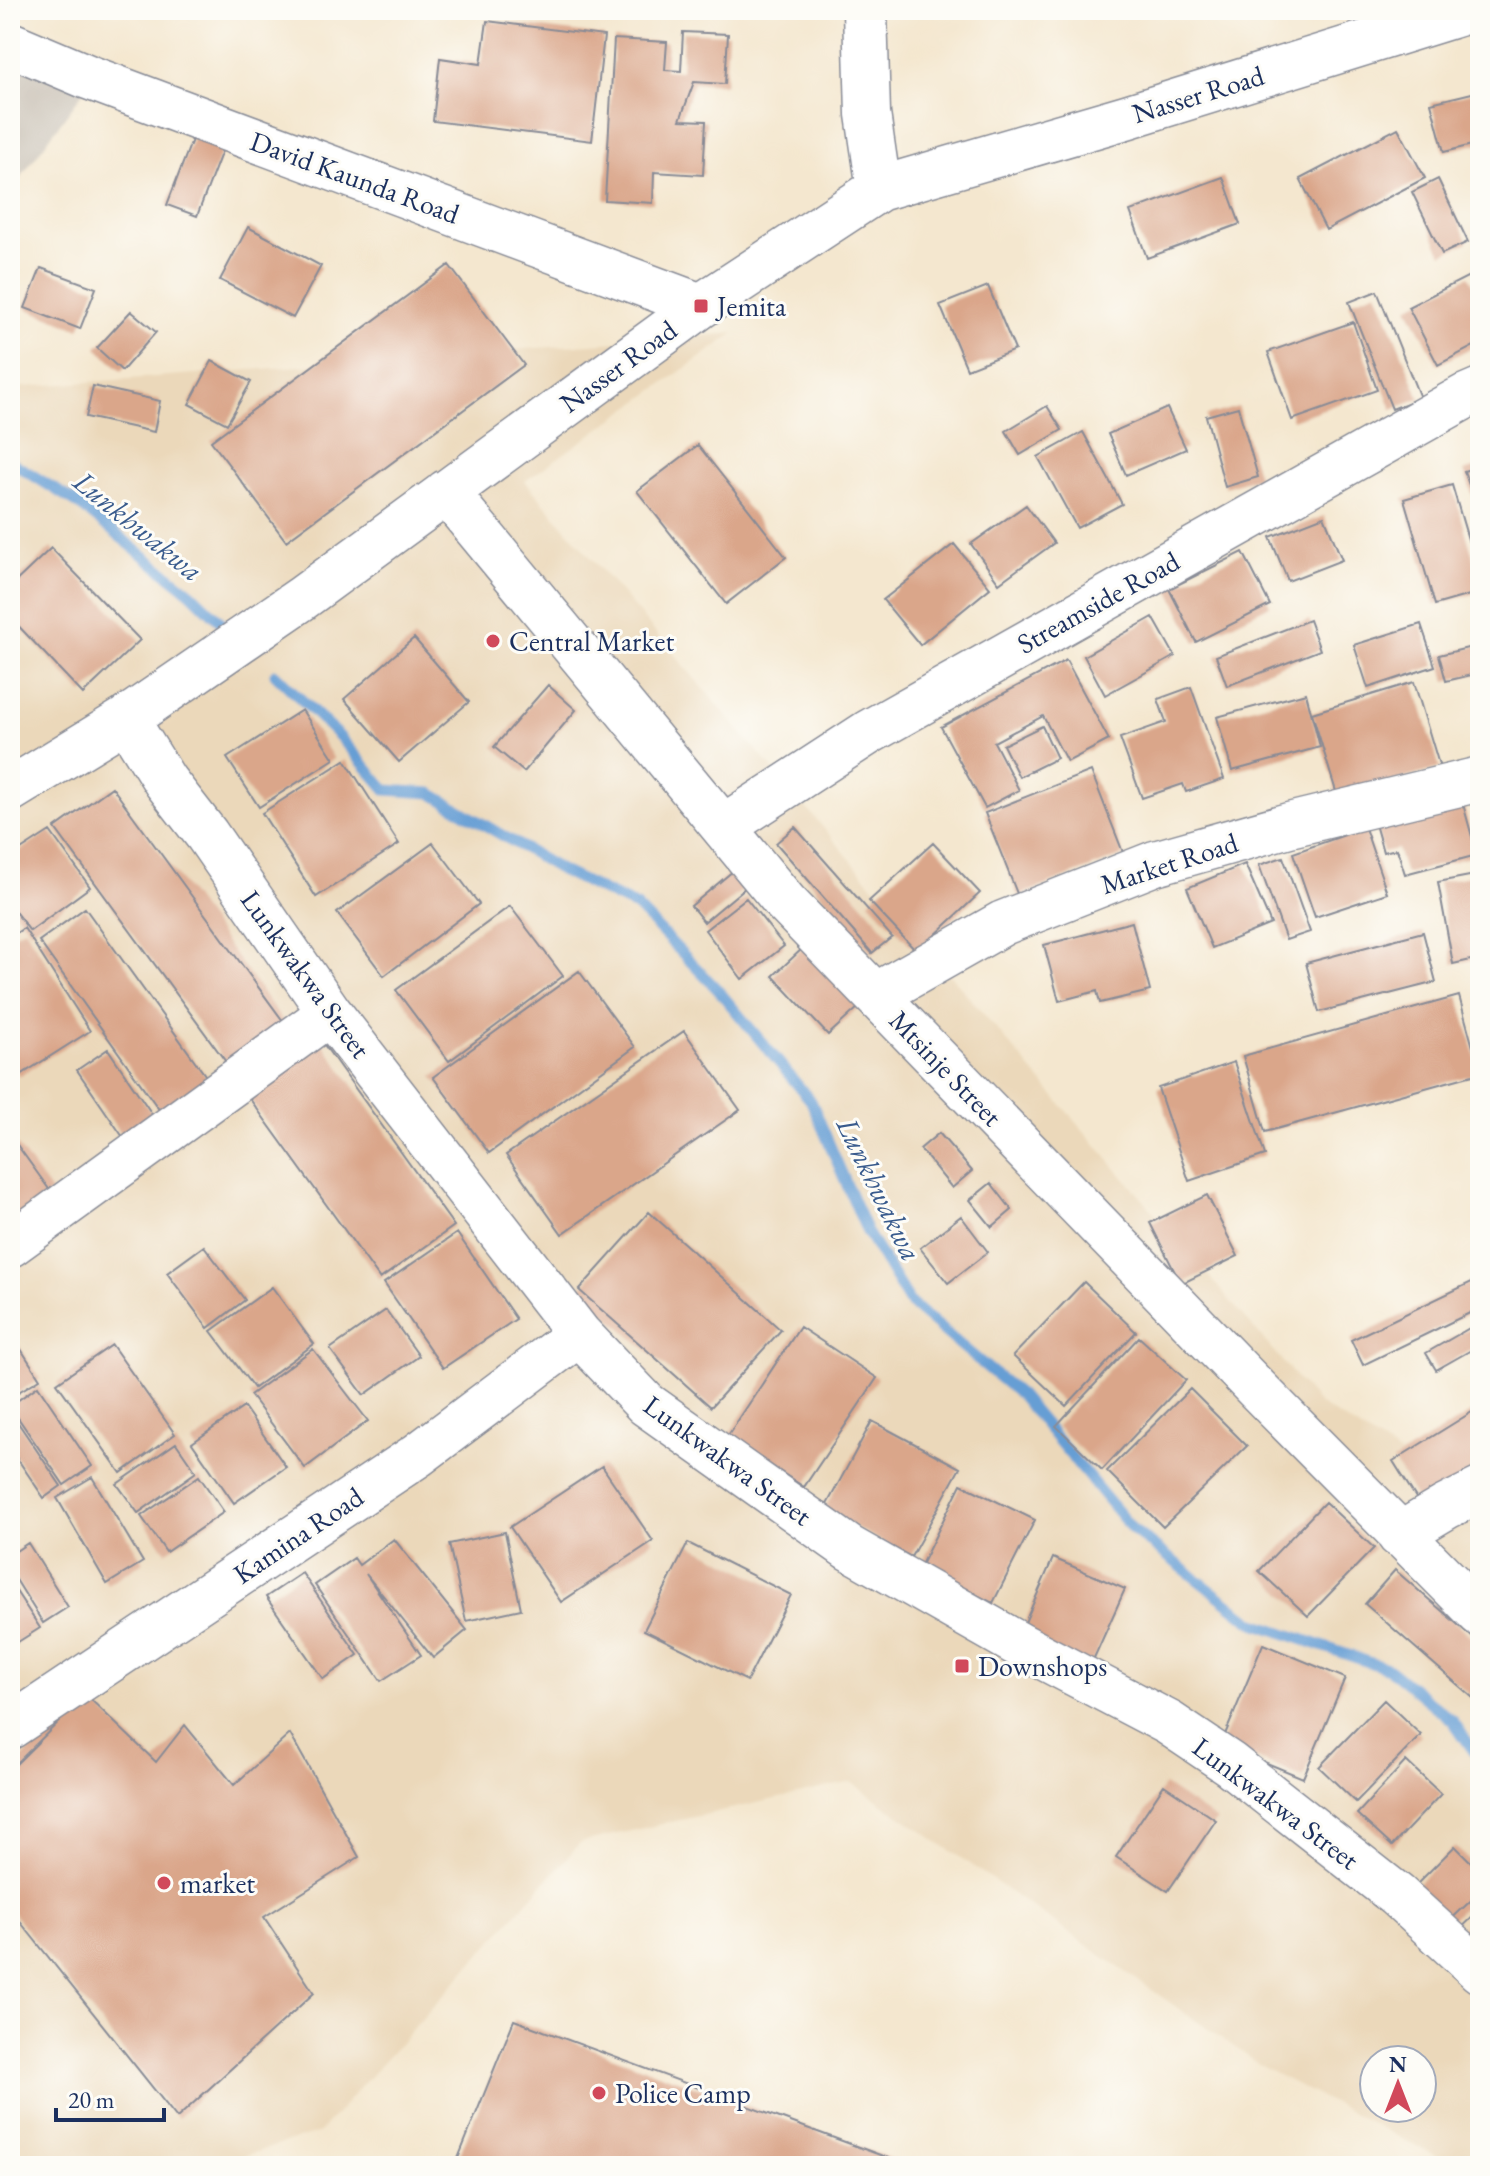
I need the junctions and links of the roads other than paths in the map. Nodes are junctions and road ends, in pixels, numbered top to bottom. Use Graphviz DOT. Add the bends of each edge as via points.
graph roads {
  1 [pos="865,10"];
  2 [pos="1471,10"];
  3 [pos="10,44"];
  4 [pos="879,189"];
  5 [pos="701,306"];
  6 [pos="1480,390"];
  7 [pos="446,492"];
  8 [pos="126,719"];
  9 [pos="1480,779"];
  10 [pos="10,790"];
  11 [pos="723,827"];
  12 [pos="876,995"];
  13 [pos="330,1013"];
  14 [pos="10,1245"];
  15 [pos="579,1334"];
  16 [pos="1480,1490"];
  17 [pos="1399,1535"];
  18 [pos="1480,1614"];
  19 [pos="10,1727"];
  20 [pos="1480,1971"];
  1 -- 4 [label="street" via="868,114"];
  2 -- 4 [label="street, Nasser Road"];
  3 -- 5 [label="street, David Kaunda Road"];
  4 -- 5 [label="street, Nasser Road"];
  5 -- 7 [label="street, Nasser Road"];
  6 -- 11 [label="street, Streamside Road" via="869,732"];
  7 -- 8 [label="street, Nasser Road"];
  7 -- 11 [label="street, Mtsinje Street"];
  8 -- 10 [label="street, Nasser Road"];
  8 -- 13 [label="street, Lunkwakwa Street"];
  9 -- 12 [label="street, Market Road" via="1155,863 1003,923"];
  11 -- 12 [label="street, Mtsinje Street" via="785,902"];
  12 -- 17 [label="street, Mtsinje Street"];
  13 -- 14 [label="street"];
  13 -- 15 [label="street, Lunkwakwa Street"];
  15 -- 19 [label="street, Kamina Road" via="418,1455"];
  15 -- 20 [label="street, Lunkwakwa Street" via="646,1404 849,1548 1169,1723 1230,1764 1397,1895"];
  16 -- 17 [label="street"];
  17 -- 18 [label="street, Mtsinje Street"];
}
